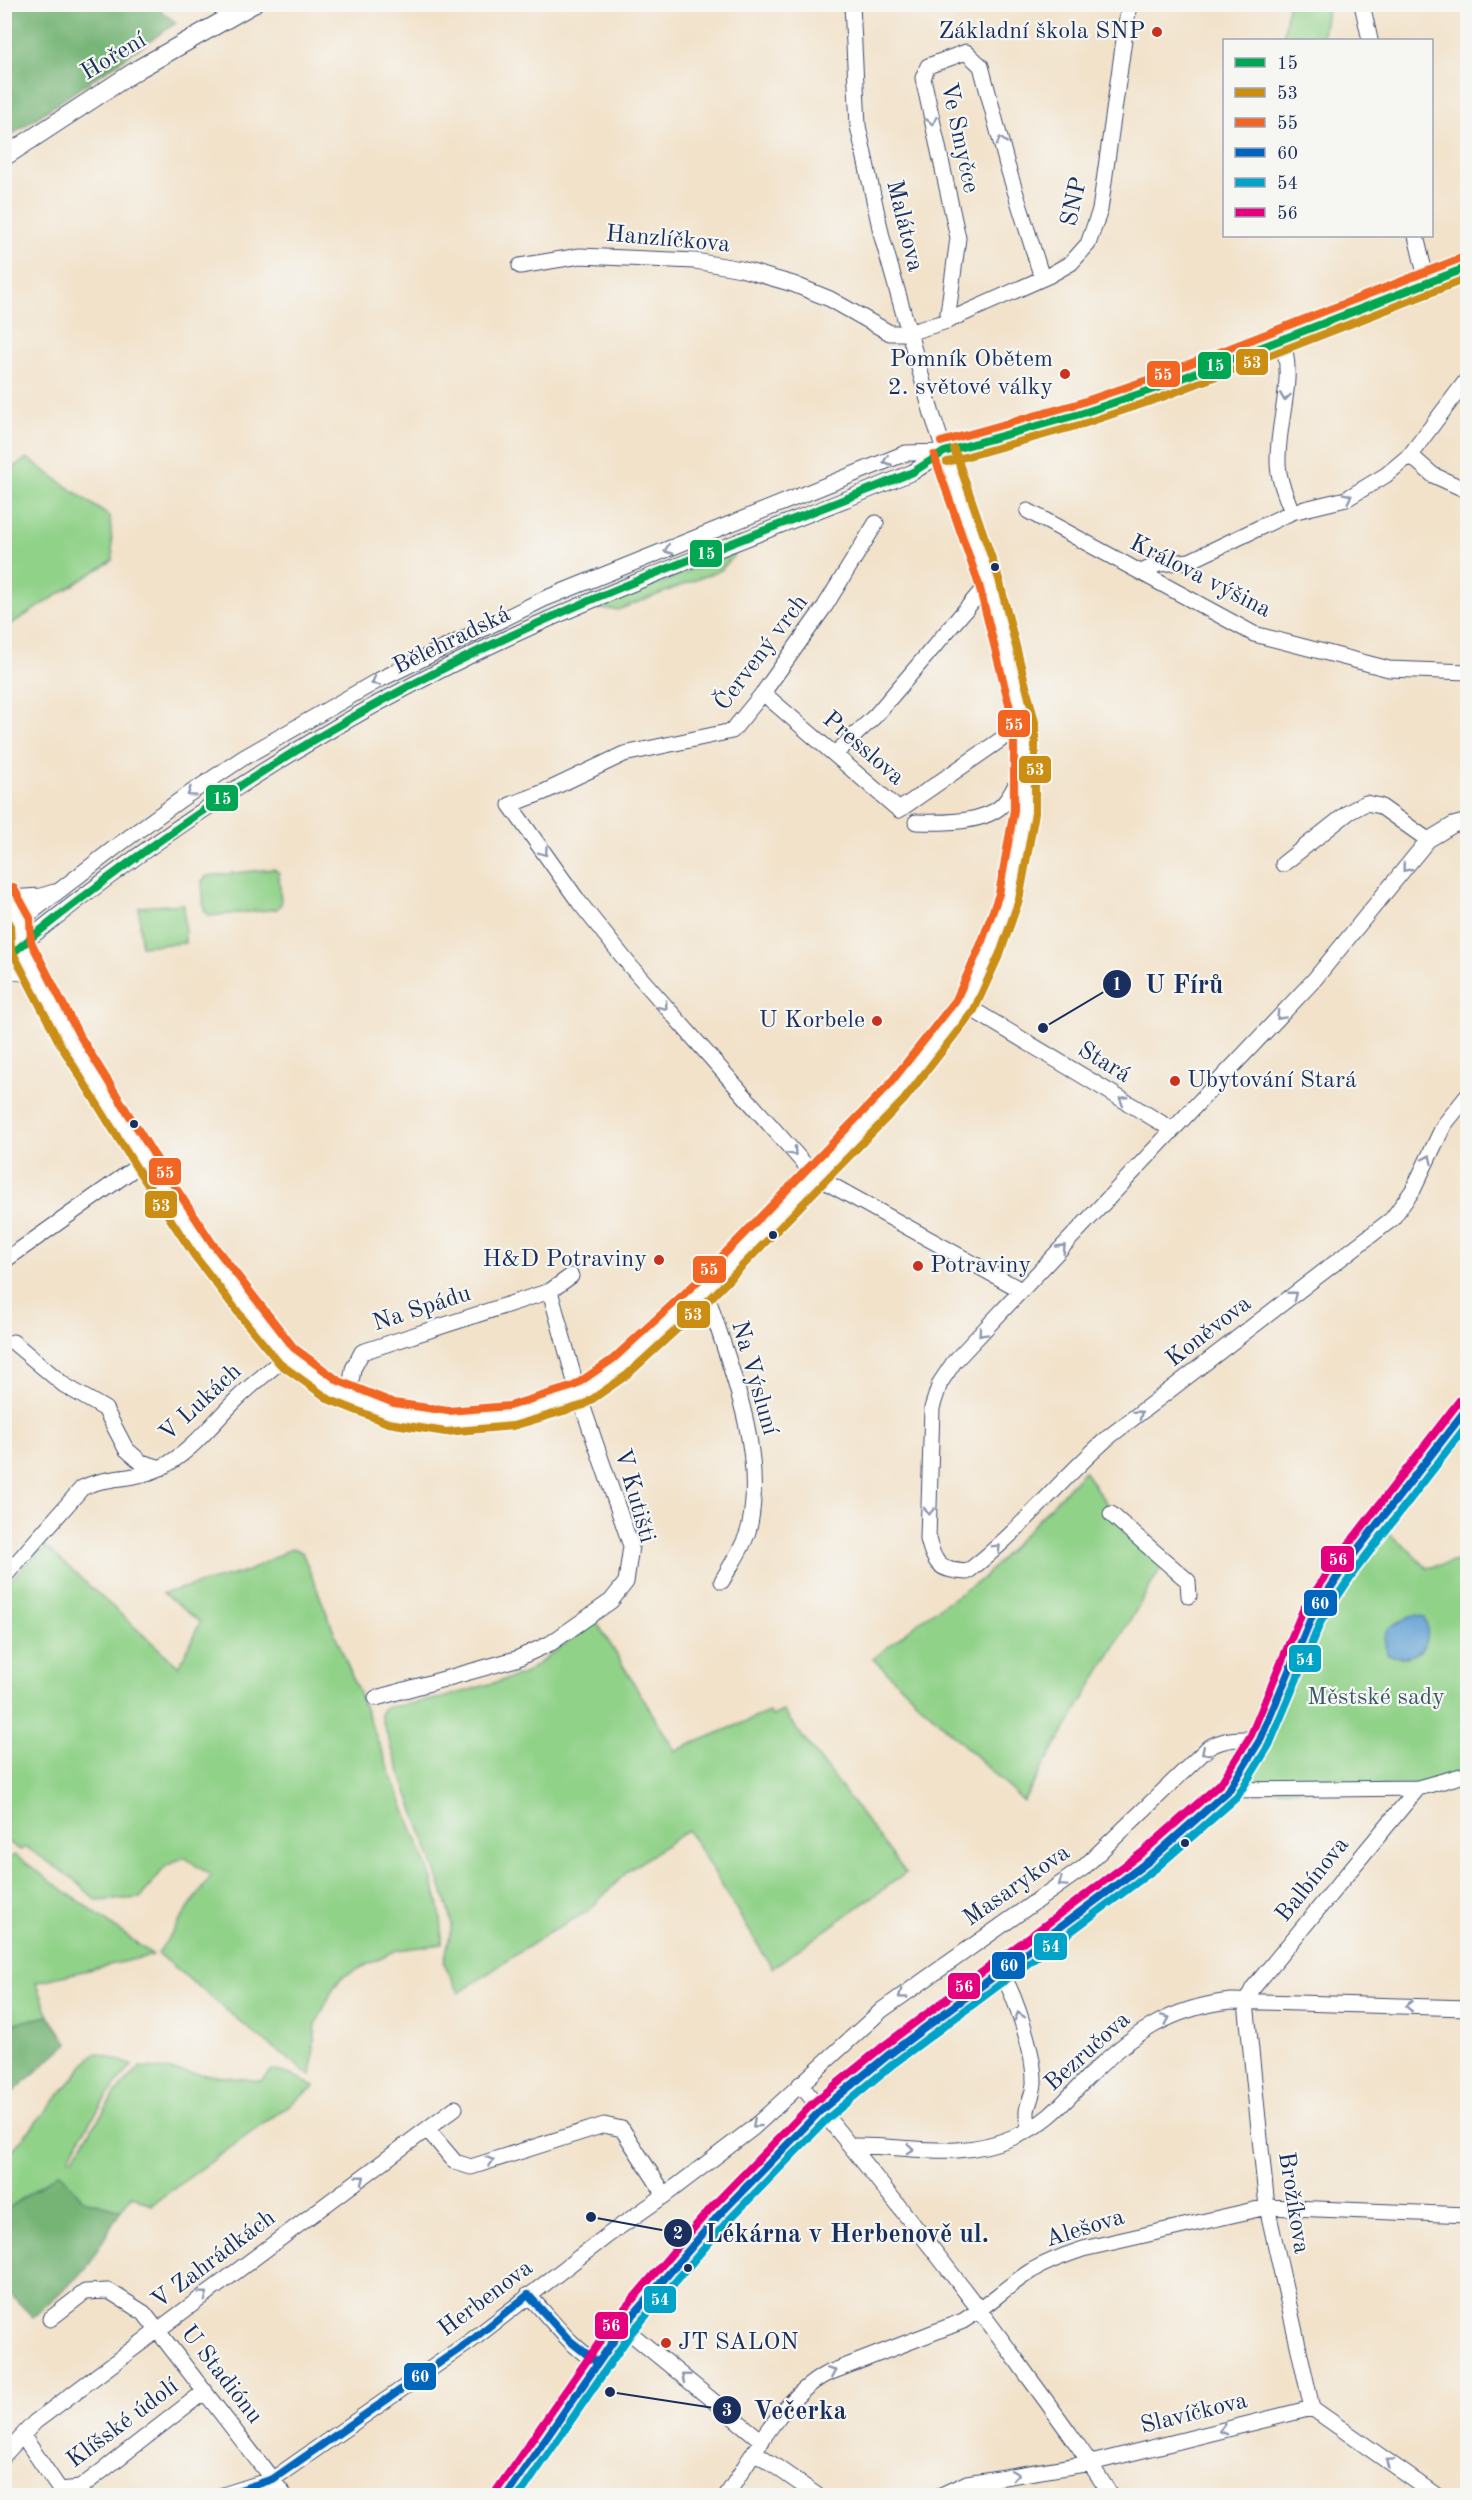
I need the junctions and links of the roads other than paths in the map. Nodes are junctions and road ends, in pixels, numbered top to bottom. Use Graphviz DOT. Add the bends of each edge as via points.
graph roads {
  1 [pos="253,4"];
  2 [pos="852,4"];
  3 [pos="1129,4"];
  4 [pos="1362,4"];
  5 [pos="1370,39"];
  6 [pos="4,157"];
  7 [pos="1416,237"];
  8 [pos="520,266"];
  9 [pos="1467,267"];
  10 [pos="1042,278"];
  11 [pos="1427,282"];
  12 [pos="947,321"];
  13 [pos="908,333"];
  14 [pos="1282,340"];
  15 [pos="1467,378"];
  16 [pos="944,452"];
  17 [pos="1410,456"];
  18 [pos="1467,491"];
  19 [pos="1028,511"];
  20 [pos="1292,512"];
  21 [pos="876,523"];
  22 [pos="1141,572"];
  23 [pos="989,582"];
  24 [pos="1467,672"];
  25 [pos="763,693"];
  26 [pos="1025,723"];
  27 [pos="835,754"];
  28 [pos="1025,767"];
  29 [pos="1467,821"];
  30 [pos="916,822"];
  31 [pos="1428,840"];
  32 [pos="1283,864"];
  33 [pos="59,890"];
  34 [pos="7,895"];
  35 [pos="46,925"];
  36 [pos="10,929"];
  37 [pos="21,945"];
  38 [pos="4,960"];
  39 [pos="4,970"];
  40 [pos="39,982"];
  41 [pos="965,1005"];
  42 [pos="1467,1095"];
  43 [pos="1173,1130"];
  44 [pos="145,1161"];
  45 [pos="815,1176"];
  46 [pos="4,1261"];
  47 [pos="571,1276"];
  48 [pos="705,1289"];
  49 [pos="1022,1290"];
  50 [pos="550,1291"];
  51 [pos="13,1342"];
  52 [pos="286,1356"];
  53 [pos="349,1396"];
  54 [pos="579,1396"];
  55 [pos="1467,1406"];
  56 [pos="161,1468"];
  57 [pos="1111,1514"];
  58 [pos="4,1577"];
  59 [pos="722,1581"];
  60 [pos="1189,1596"];
  61 [pos="376,1698"];
  62 [pos="1260,1740"];
  63 [pos="1467,1774"];
  64 [pos="1418,1788"];
  65 [pos="1228,1790"];
  66 [pos="1001,1972"];
  67 [pos="1246,2002"];
  68 [pos="1467,2007"];
  69 [pos="801,2084"];
  70 [pos="455,2108"];
  71 [pos="821,2110"];
  72 [pos="427,2129"];
  73 [pos="1030,2129"];
  74 [pos="852,2146"];
  75 [pos="665,2195"];
  76 [pos="1267,2207"];
  77 [pos="1467,2215"];
  78 [pos="528,2295"];
  79 [pos="981,2310"];
  80 [pos="50,2319"];
  81 [pos="623,2327"];
  82 [pos="158,2330"];
  83 [pos="598,2363"];
  84 [pos="205,2391"];
  85 [pos="1312,2408"];
  86 [pos="22,2436"];
  87 [pos="759,2447"];
  88 [pos="4,2455"];
  89 [pos="1091,2463"];
  90 [pos="273,2479"];
  91 [pos="220,2496"];
  92 [pos="285,2496"];
  93 [pos="506,2496"];
  94 [pos="726,2496"];
  95 [pos="818,2496"];
  96 [pos="939,2496"];
  97 [pos="1110,2496"];
  98 [pos="1437,2496"];
  1 -- 6 [label="main road, Hoření" via="140,68"];
  2 -- 13 [label="street, Malátova" via="858,126"];
  3 -- 10 [label="street, SNP" via="1100,210 1088,244 1071,263"];
  4 -- 5 [label="street"];
  7 -- 11 [label="street"];
  8 -- 13 [label="street, Hanzlíčkova" via="580,256 695,261 793,284 830,299 890,333"];
  9 -- 11 [label="street, Bělehradská"];
  10 -- 12 [label="street, SNP"];
  10 -- 12 [label="street, Ve Smyčce, one-way" via="981,66 966,52 928,66 923,78 958,238"];
  11 -- 14 [label="street, Bělehradská"];
  12 -- 13 [label="street, SNP"];
  13 -- 16 [label="street, Malátova"];
  14 -- 16 [label="street, Bělehradská" via="1080,414"];
  14 -- 20 [label="street, one-way" via="1289,369 1278,464"];
  15 -- 17 [label="street"];
  16 -- 23 [label="street, Malátova"];
  16 -- 33 [label="street, Bělehradská, one-way" via="906,453 544,599 438,650 243,758"];
  16 -- 35 [label="street, Bělehradská" via="897,479 553,617 383,699 193,816"];
  17 -- 18 [label="street" via="1433,475"];
  20 -- 17 [label="street, one-way" via="1346,499"];
  19 -- 22 [label="street, Králova výšina"];
  20 -- 22 [label="street" via="1190,561 1159,564"];
  21 -- 25 [label="street, Červený vrch" via="825,606"];
  22 -- 24 [label="street, Králova výšina" via="1254,634 1389,669"];
  23 -- 26 [label="street, Malátova"];
  23 -- 27 [label="street" via="875,716"];
  25 -- 27 [label="street, Presslova"];
  25 -- 45 [label="street, Červený vrch, one-way" via="732,731 624,754 510,805 579,902 632,967"];
  26 -- 27 [label="street, Presslova" via="899,810"];
  26 -- 28 [label="street, Malátova"];
  28 -- 30 [label="street" via="1005,803 990,813 953,823"];
  28 -- 41 [label="street, Malátova" via="1025,811 1009,897"];
  29 -- 31 [label="street"];
  31 -- 32 [label="street" via="1380,806 1366,803"];
  31 -- 43 [label="street, one-way" via="1314,980"];
  33 -- 34 [label="street, Bělehradská" via="42,896"];
  33 -- 36 [label="street, Bělehradská"];
  34 -- 36 [label="main road"];
  35 -- 37 [label="street, Bělehradská"];
  35 -- 40 [label="street" via="37,948"];
  36 -- 37 [label="main road"];
  37 -- 38 [label="main road"];
  37 -- 40 [label="street"];
  39 -- 40 [label="street" via="18,971"];
  40 -- 44 [label="street"];
  43 -- 41 [label="street, Stará, one-way"];
  41 -- 45 [label="street" via="896,1093"];
  49 -- 42 [label="street, Koněvova, one-way" via="954,1362 940,1383 932,1408 928,1539 933,1559 947,1570 967,1572 992,1553 1077,1464 1110,1436 1392,1218 1413,1190 1444,1125"];
  49 -- 43 [label="street, one-way"];
  44 -- 46 [label="street"];
  44 -- 52 [label="street" via="203,1249"];
  45 -- 48 [label="street"];
  45 -- 49 [label="street"];
  47 -- 50 [label="street, Na Spádu"];
  48 -- 54 [label="street" via="620,1367"];
  48 -- 59 [label="street, Na Výsluní" via="748,1428 753,1461 750,1526"];
  50 -- 53 [label="street, Na Spádu" via="362,1352 353,1369"];
  50 -- 54 [label="street, V Kutišti"];
  51 -- 56 [label="street" via="64,1385 105,1409 126,1449 141,1462"];
  52 -- 53 [label="street"];
  52 -- 56 [label="street, V Lukách" via="179,1456"];
  53 -- 54 [label="street" via="391,1413 448,1422 511,1416"];
  54 -- 61 [label="street, V Kutišti" via="631,1546 626,1582 610,1601 551,1643 516,1659"];
  55 -- 62 [label="street" via="1344,1567 1312,1616"];
  56 -- 58 [label="street, V Lukách" via="133,1477 96,1481 82,1488"];
  57 -- 60 [label="street" via="1188,1581"];
  62 -- 65 [label="street"];
  62 -- 69 [label="street, Masarykova, one-way" via="1223,1740 1209,1747 1083,1868 882,2010"];
  63 -- 64 [label="street"];
  64 -- 65 [label="street"];
  64 -- 67 [label="street, Balbínova"];
  65 -- 66 [label="street" via="1150,1860"];
  66 -- 71 [label="street"];
  73 -- 66 [label="street, one-way" via="1025,2115 1034,2086 1033,2061 1010,1987"];
  68 -- 67 [label="street, Bezručova, one-way"];
  73 -- 67 [label="street, Bezručova, one-way" via="1059,2109 1136,2034 1205,2004"];
  67 -- 76 [label="street, Brožíkova"];
  69 -- 71 [label="street"];
  69 -- 75 [label="street, Masarykova, one-way" via="753,2128"];
  70 -- 72 [label="street, V Zahrádkách"];
  71 -- 74 [label="street"];
  71 -- 81 [label="street" via="718,2216"];
  72 -- 75 [label="street, one-way" via="455,2162 471,2167 604,2124 613,2125 622,2129"];
  82 -- 72 [label="street, V Zahrádkách, one-way"];
  74 -- 73 [label="street, Bezručova, one-way" via="960,2151 987,2146"];
  74 -- 79 [label="street"];
  75 -- 78 [label="street, Herbenova"];
  76 -- 77 [label="street, Alešova"];
  76 -- 79 [label="street, Alešova" via="1054,2259 1030,2272"];
  76 -- 85 [label="street, Brožíkova"];
  78 -- 83 [label="street" via="572,2344"];
  78 -- 90 [label="street, Herbenova" via="472,2340"];
  87 -- 79 [label="street, Alešova, one-way" via="807,2384"];
  79 -- 89 [label="street"];
  80 -- 82 [label="street, U Stadiónu" via="85,2292 109,2291 144,2313"];
  81 -- 83 [label="street"];
  87 -- 81 [label="street, one-way"];
  82 -- 84 [label="street, U Stadiónu"];
  82 -- 86 [label="street, V Zahrádkách" via="35,2422"];
  83 -- 93 [label="street"];
  84 -- 86 [label="street, Klíšské údolí" via="80,2488 60,2490"];
  84 -- 90 [label="street, U Stadiónu"];
  85 -- 89 [label="street, Slavíčkova, one-way"];
  98 -- 85 [label="street, one-way"];
  86 -- 88 [label="street, V Zahrádkách"];
  87 -- 94 [label="street, Alešova"];
  87 -- 95 [label="street"];
  96 -- 89 [label="street, Slavíčkova, one-way" via="967,2483"];
  89 -- 97 [label="street"];
  90 -- 91 [label="street, Herbenova"];
  90 -- 92 [label="street, U Stadiónu"];
}
